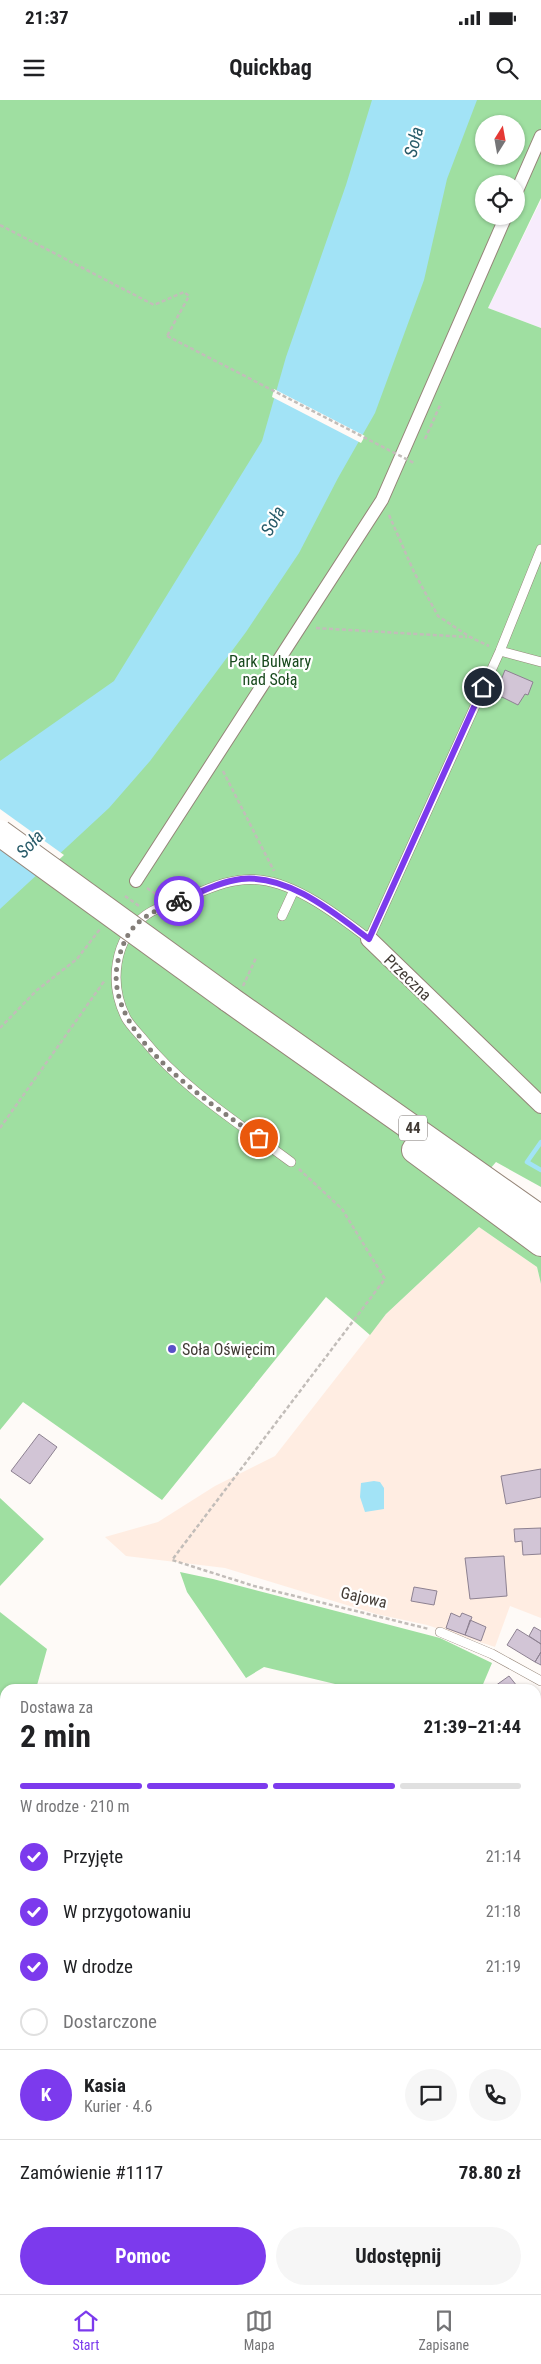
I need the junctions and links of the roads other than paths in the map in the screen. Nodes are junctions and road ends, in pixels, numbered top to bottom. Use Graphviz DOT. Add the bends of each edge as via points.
graph roads {
  1 [pos="541,136"];
  2 [pos="524,175"];
  3 [pos="502,225"];
  4 [pos="541,549"];
  5 [pos="500,651"];
  6 [pos="541,662"];
  7 [pos="0,833"];
  8 [pos="136,881"];
  9 [pos="294,890"];
  10 [pos="282,916"];
  11 [pos="369,939"];
  12 [pos="311,1059"];
  13 [pos="541,1105"];
  14 [pos="291,1162"];
  15 [pos="541,1219"];
  16 [pos="541,1243"];
  17 [pos="440,1632"];
  18 [pos="541,1681"];
  1 -- 2 [label="street"];
  3 -- 8 [label="street" via="382,500"];
  4 -- 5 [label="lane"];
  5 -- 6 [label="lane"];
  5 -- 11 [label="lane"];
  7 -- 12 [label="main road, 44, bridge" via="235,995"];
  9 -- 10 [label="lane"];
  9 -- 11 [label="lane, Przeczna" via="340,917"];
  9 -- 14 [label="lane, Przeczna" via="262,880 241,879 224,882 148,913 127,935 115,979 127,1019 158,1057 195,1091"];
  11 -- 13 [label="street, Przeczna"];
  12 -- 15 [label="main road, 44"];
  12 -- 16 [label="main road, 44" via="408,1145"];
  17 -- 18 [label="lane" via="492,1654"];
}
